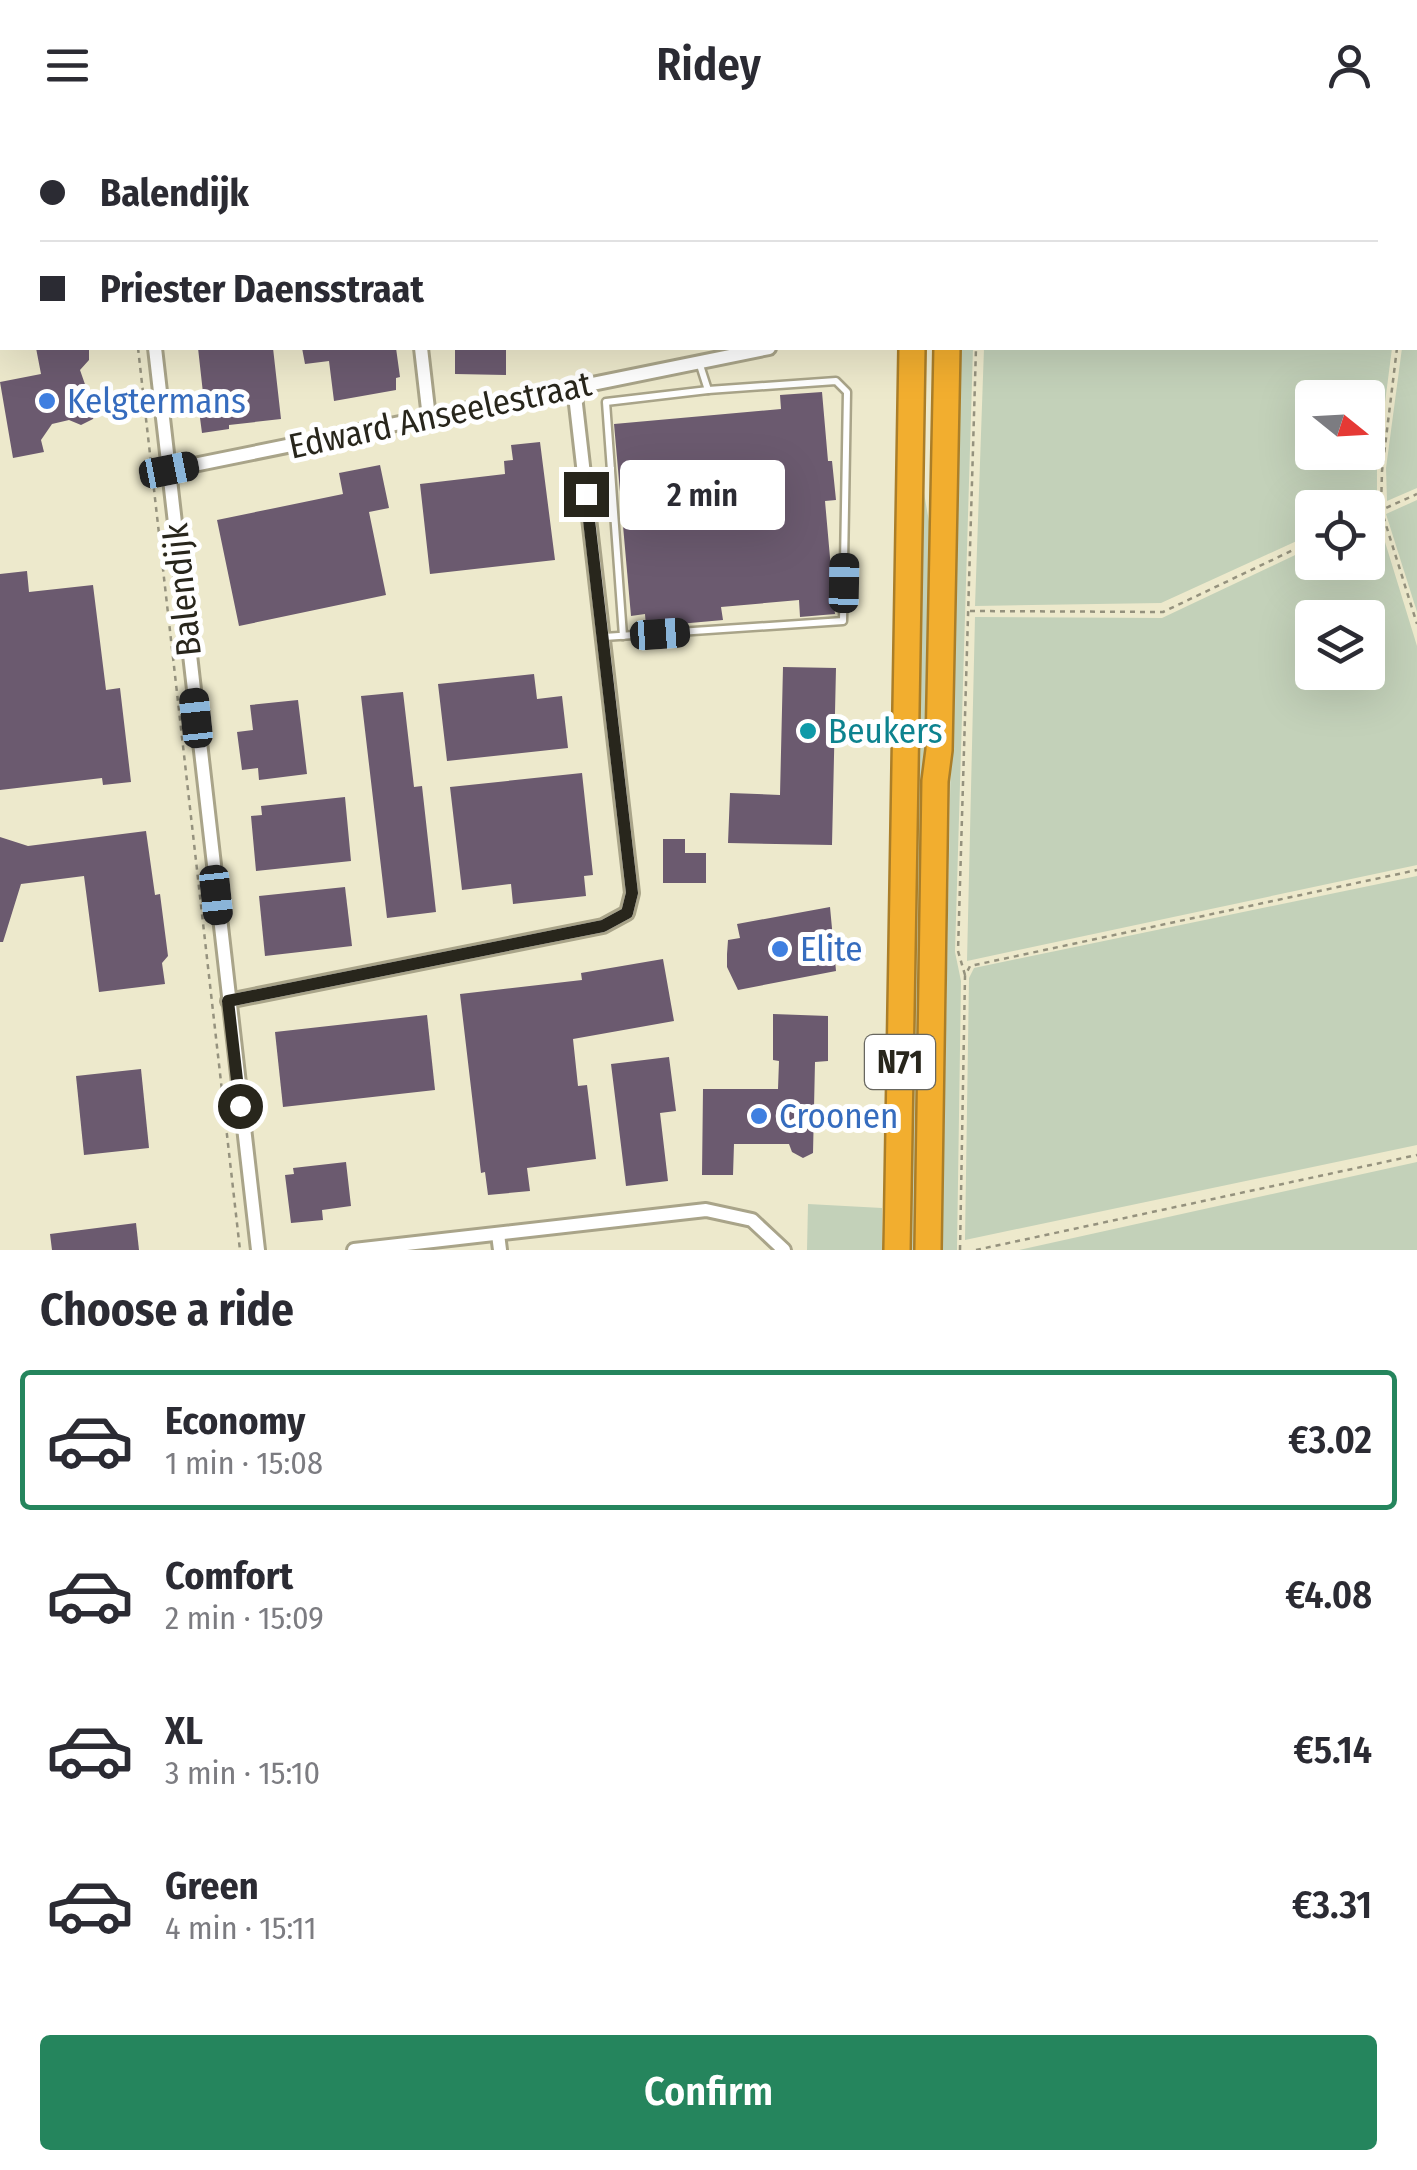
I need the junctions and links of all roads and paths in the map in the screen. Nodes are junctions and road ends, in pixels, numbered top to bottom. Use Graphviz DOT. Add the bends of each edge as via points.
graph roads {
  1 [pos="138,350"];
  2 [pos="155,350"];
  3 [pos="421,350"];
  4 [pos="745,350"];
  5 [pos="897,350"];
  6 [pos="912,350"];
  7 [pos="947,350"];
  8 [pos="976,350"];
  9 [pos="1397,350"];
  10 [pos="698,354"];
  11 [pos="574,387"];
  12 [pos="912,388"];
  13 [pos="708,390"];
  14 [pos="429,418"];
  15 [pos="169,470"];
  16 [pos="1382,490"];
  17 [pos="1417,494"];
  18 [pos="1385,507"];
  19 [pos="1385,522"];
  20 [pos="1295,550"];
  21 [pos="968,611"];
  22 [pos="1417,624"];
  23 [pos="623,636"];
  24 [pos="603,638"];
  25 [pos="1417,870"];
  26 [pos="965,976"];
  27 [pos="228,1001"];
  28 [pos="1417,1154"];
  29 [pos="498,1234"];
  30 [pos="240,1250"];
  31 [pos="258,1250"];
  32 [pos="354,1250"];
  33 [pos="500,1250"];
  34 [pos="784,1250"];
  35 [pos="897,1250"];
  36 [pos="928,1250"];
  37 [pos="960,1250"];
  38 [pos="976,1250"];
  1 -- 30 [label="path"];
  2 -- 15 [label="street, Balendijk"];
  3 -- 14 [label="street"];
  4 -- 10 [label="street, Edward Anseelestraat"];
  5 -- 12 [label="street"];
  6 -- 12 [label="highway, N71"];
  7 -- 36 [label="highway, N71"];
  8 -- 21 [label="path"];
  9 -- 16 [label="path"];
  10 -- 11 [label="street, Edward Anseelestraat"];
  10 -- 13 [label="lane"];
  11 -- 14 [label="street, Edward Anseelestraat"];
  11 -- 24 [label="street"];
  12 -- 35 [label="highway, N71"];
  13 -- 23 [label="lane" via="606,402"];
  13 -- 23 [label="lane" via="836,381 847,392 844,621"];
  14 -- 15 [label="street, Edward Anseelestraat"];
  15 -- 27 [label="street, Balendijk"];
  17 -- 18 [label="path"];
  19 -- 22 [label="path"];
  20 -- 21 [label="path" via="1164,612"];
  21 -- 26 [label="path" via="958,951"];
  23 -- 24 [label="lane"];
  24 -- 27 [label="street" via="632,893 627,913 603,926"];
  25 -- 26 [label="path" via="970,966"];
  26 -- 37 [label="path"];
  27 -- 31 [label="street, Balendijk"];
  28 -- 38 [label="path"];
  29 -- 32 [label="street"];
  29 -- 33 [label="street"];
  29 -- 34 [label="street" via="706,1210 752,1220"];
}
